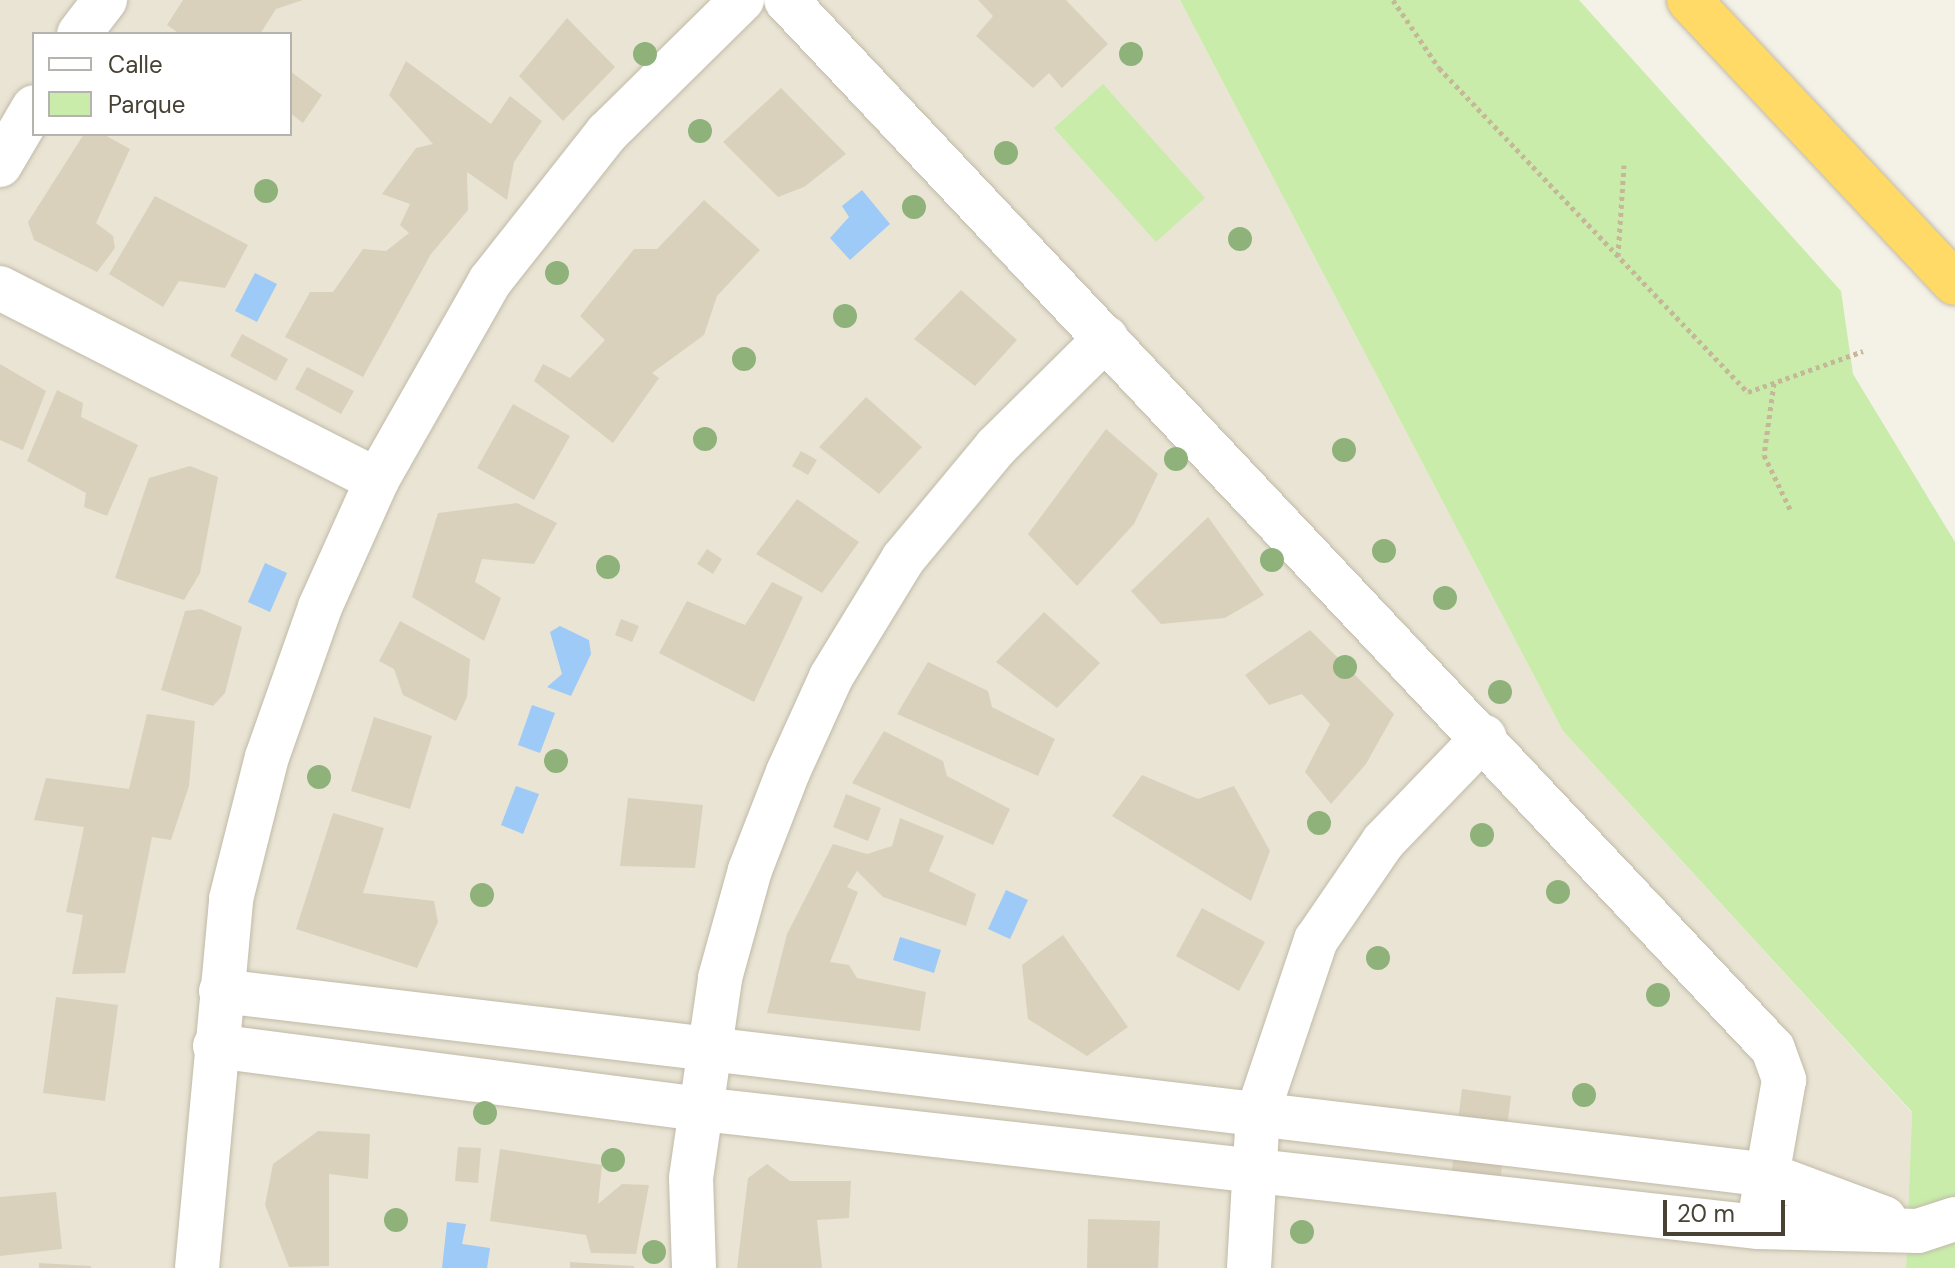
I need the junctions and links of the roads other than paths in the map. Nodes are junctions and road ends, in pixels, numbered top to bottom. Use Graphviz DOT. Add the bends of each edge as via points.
graph roads {
  1 [pos="105,0"];
  2 [pos="742,0"];
  3 [pos="786,0"];
  4 [pos="1689,0"];
  5 [pos="81,32"];
  6 [pos="32,110"];
  7 [pos="0,165"];
  8 [pos="1955,283"];
  9 [pos="0,288"];
  10 [pos="1106,338"];
  11 [pos="377,480"];
  12 [pos="1484,737"];
  13 [pos="221,991"];
  14 [pos="215,1046"];
  15 [pos="709,1052"];
  16 [pos="701,1109"];
  17 [pos="1258,1112"];
  18 [pos="1252,1171"];
  19 [pos="1768,1175"];
  20 [pos="1936,1225"];
  21 [pos="1758,1227"];
  22 [pos="197,1268"];
  23 [pos="694,1268"];
  24 [pos="1249,1268"];
  1 -- 5 [label="street"];
  2 -- 11 [label="street" via="607,133 525,234 490,281"];
  3 -- 10 [label="street"];
  4 -- 8 [label="highway"];
  6 -- 7 [label="street"];
  9 -- 11 [label="street"];
  10 -- 12 [label="street"];
  10 -- 15 [label="street" via="996,447 903,559 831,677 750,870"];
  11 -- 13 [label="street" via="320,607 267,757 231,899"];
  12 -- 17 [label="street" via="1343,895 1292,996"];
  12 -- 19 [label="street" via="1773,1049 1784,1080"];
  13 -- 14 [label="street"];
  13 -- 15 [label="street"];
  14 -- 16 [label="street"];
  14 -- 22 [label="street"];
  15 -- 16 [label="street"];
  15 -- 17 [label="street"];
  16 -- 18 [label="street"];
  16 -- 23 [label="street" via="691,1178"];
  17 -- 18 [label="street"];
  17 -- 19 [label="street"];
  18 -- 21 [label="street"];
  18 -- 24 [label="street"];
  19 -- 20 [label="street"];
  19 -- 21 [label="street"];
  20 -- 21 [label="street"];
}
